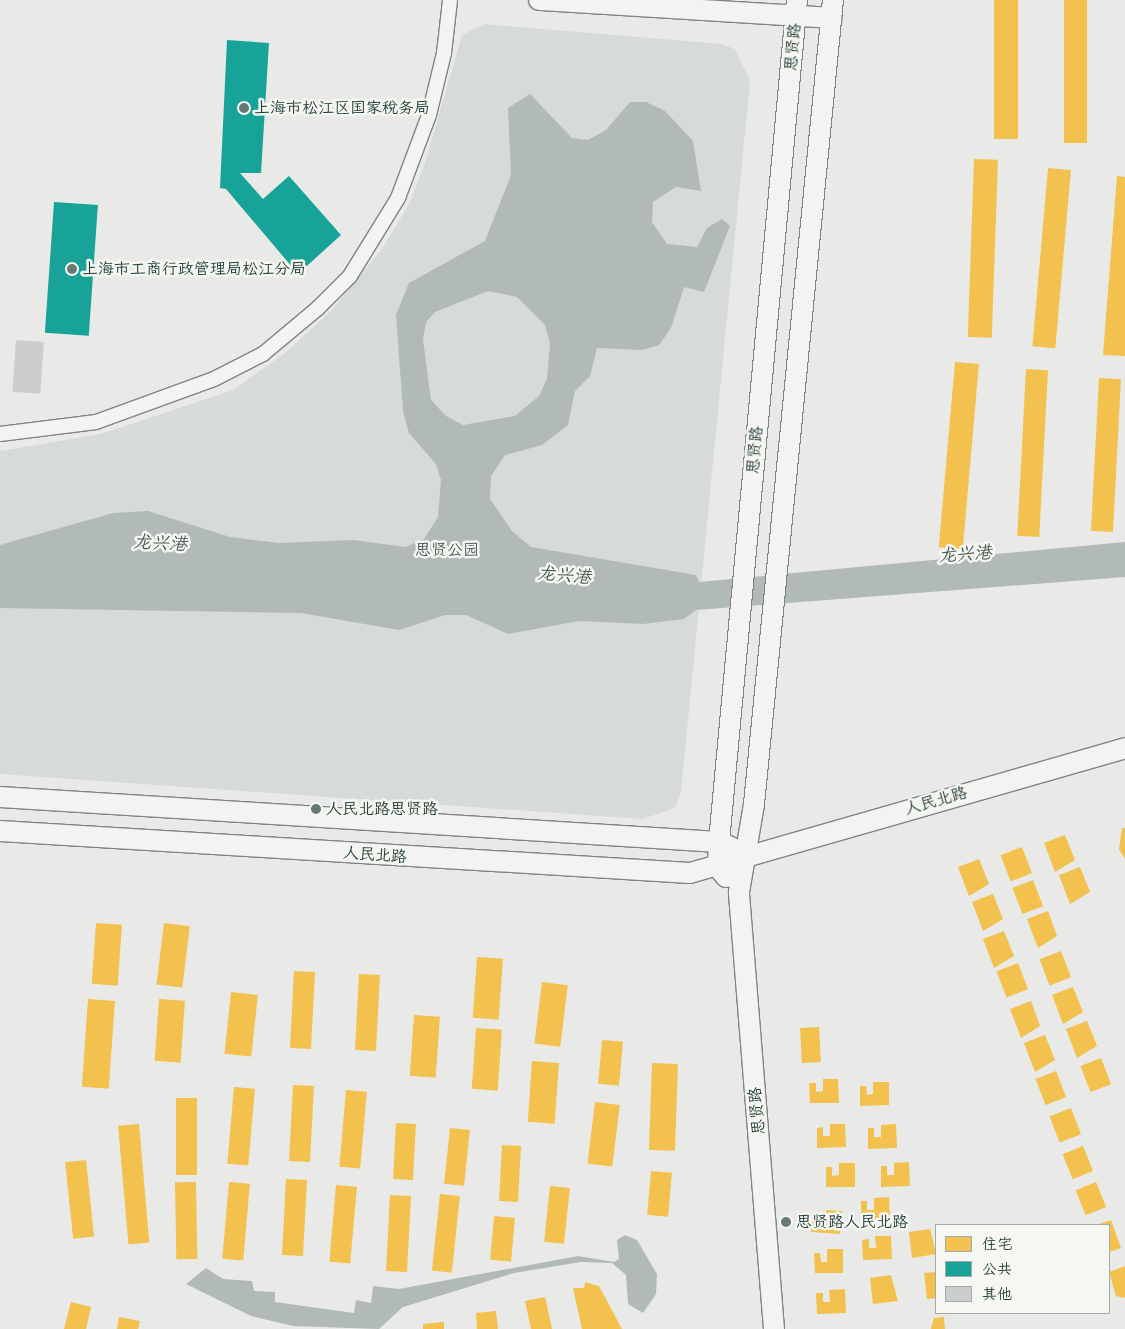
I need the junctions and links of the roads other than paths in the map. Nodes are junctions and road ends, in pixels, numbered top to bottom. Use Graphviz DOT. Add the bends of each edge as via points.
graph roads {
  1 [pos="450,0"];
  2 [pos="539,0"];
  3 [pos="796,8"];
  4 [pos="832,9"];
  5 [pos="0,434"];
  6 [pos="1125,748"];
  7 [pos="0,797"];
  8 [pos="0,831"];
  9 [pos="719,842"];
  10 [pos="747,854"];
  11 [pos="718,867"];
  12 [pos="739,892"];
  13 [pos="774,1329"];
  1 -- 5 [label="street" via="444,53 428,116 398,198 350,276 318,308 263,354 214,379 96,422"];
  2 -- 3 [label="main road"];
  3 -- 4 [label="main road"];
  3 -- 9 [label="main road, 思贤路"];
  4 -- 10 [label="main road, 思贤路"];
  6 -- 10 [label="main road, 人民北路"];
  7 -- 9 [label="main road, 人民北路"];
  8 -- 11 [label="main road, 人民北路" via="680,872"];
  9 -- 10 [label="main road, 人民北路"];
  9 -- 11 [label="main road, 思贤路"];
  10 -- 11 [label="main road, 人民北路"];
  10 -- 12 [label="main road, 思贤路"];
  11 -- 12 [label="main road"];
  12 -- 13 [label="main road, 思贤路"];
}
